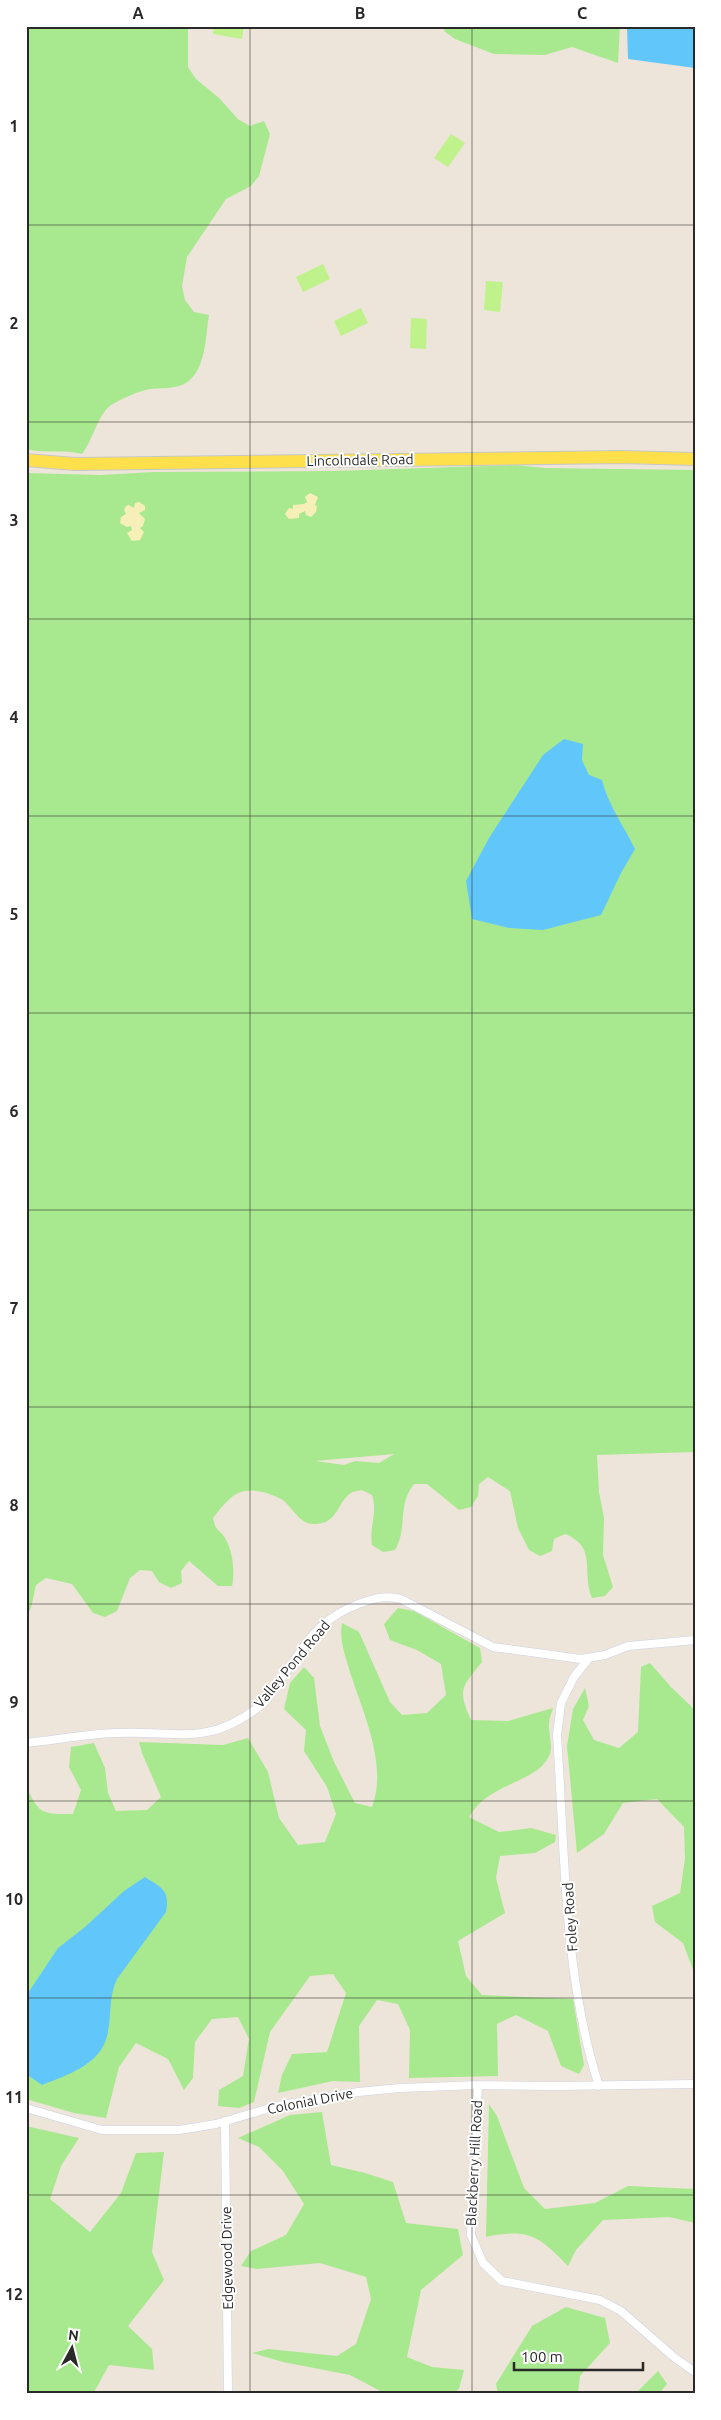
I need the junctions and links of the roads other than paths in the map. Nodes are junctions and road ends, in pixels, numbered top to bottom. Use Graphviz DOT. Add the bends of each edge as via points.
graph roads {
  1 [pos="695,459"];
  2 [pos="26,460"];
  3 [pos="695,1640"];
  4 [pos="588,1658"];
  5 [pos="26,1743"];
  6 [pos="695,2084"];
  7 [pos="478,2085"];
  8 [pos="599,2086"];
  9 [pos="26,2108"];
  10 [pos="225,2121"];
  11 [pos="695,2372"];
  12 [pos="228,2394"];
  1 -- 2 [label="main road, Lincolndale Road" via="75,464"];
  3 -- 4 [label="street, Valley Pond Road" via="628,1646"];
  4 -- 5 [label="street, Valley Pond Road" via="493,1647 389,1596 351,1607 324,1622 263,1704 237,1722 215,1731 182,1735 98,1733"];
  4 -- 8 [label="street, Foley Road" via="561,1703 558,1734 576,1987 587,2049"];
  6 -- 8 [label="street"];
  7 -- 8 [label="street, Colonial Drive"];
  7 -- 10 [label="street, Colonial Drive" via="358,2092 277,2106"];
  7 -- 11 [label="street, Blackberry Hill Road" via="471,2234 483,2263 502,2280 600,2300 614,2307"];
  9 -- 10 [label="street, Colonial Drive" via="102,2130 179,2130"];
  10 -- 12 [label="street, Edgewood Drive"];
}
